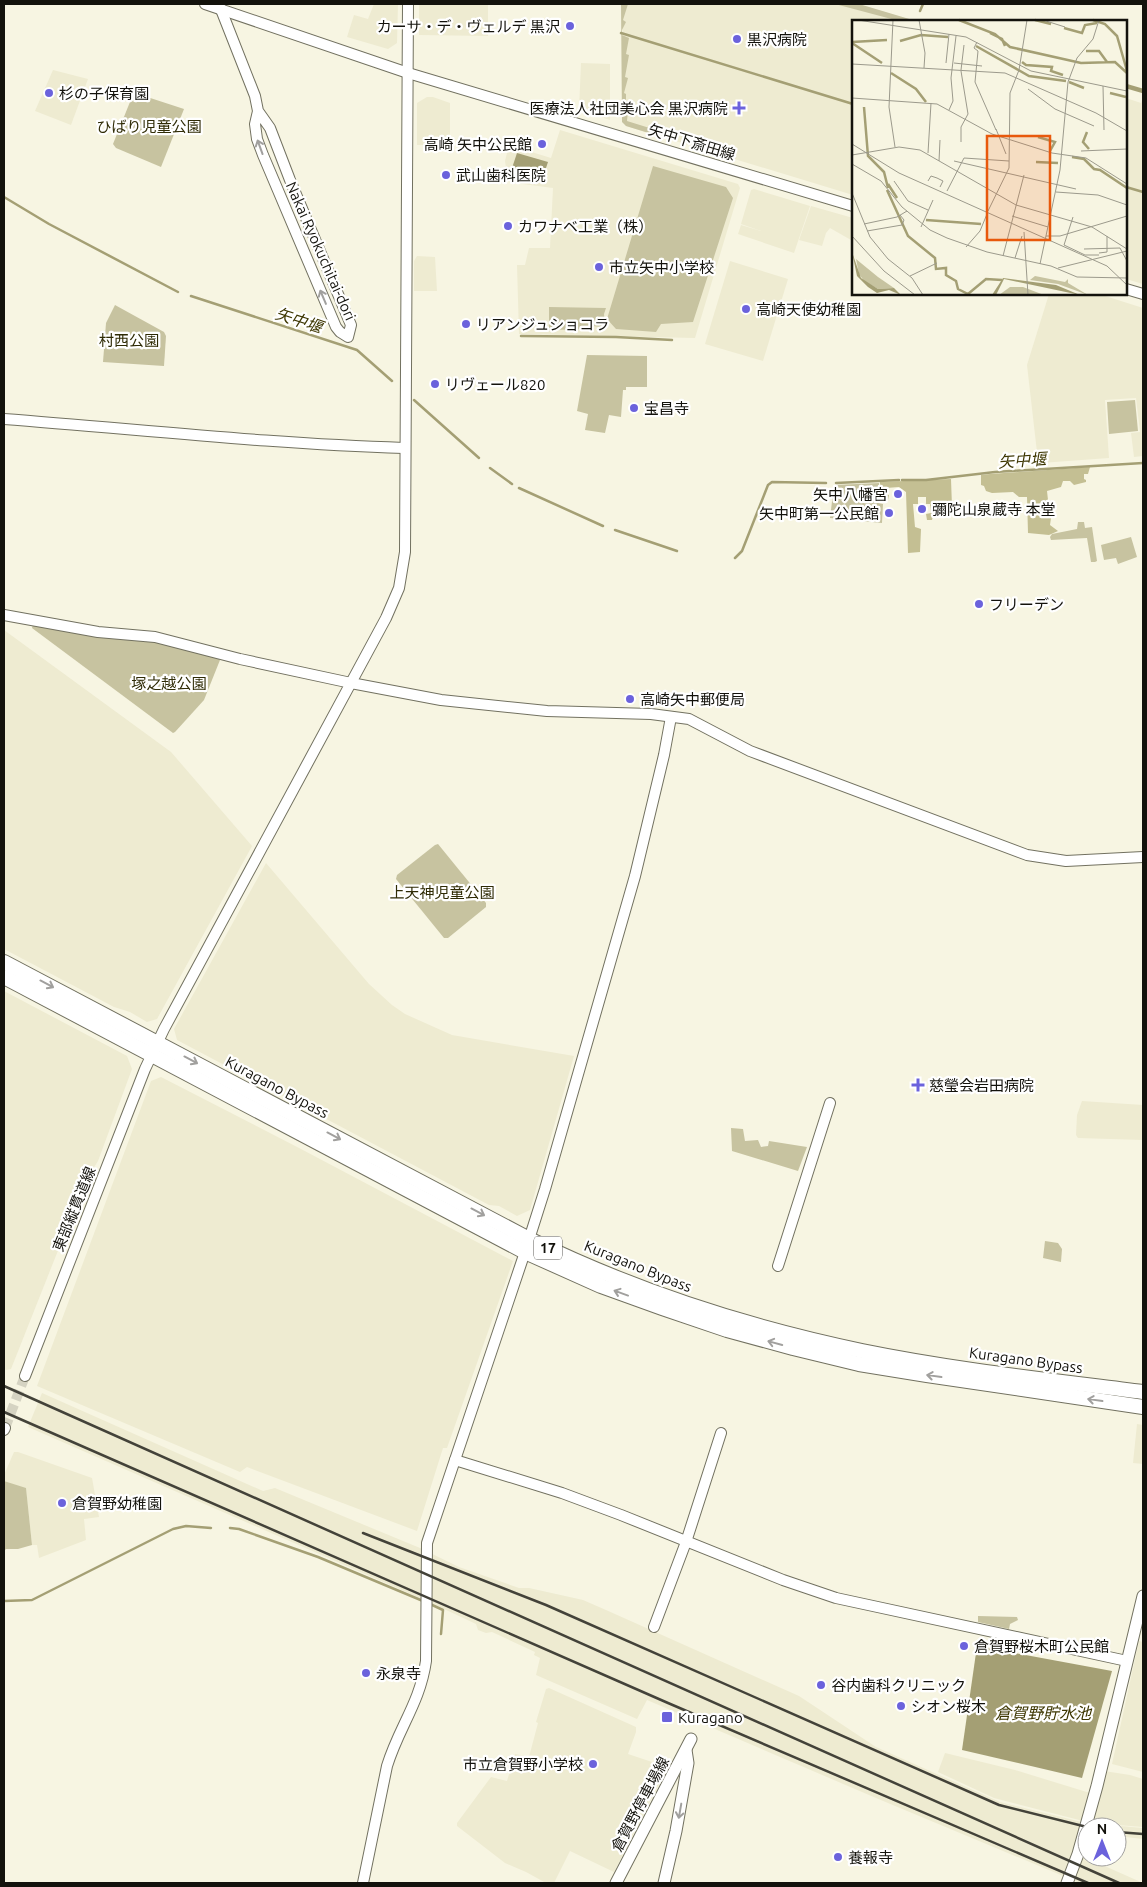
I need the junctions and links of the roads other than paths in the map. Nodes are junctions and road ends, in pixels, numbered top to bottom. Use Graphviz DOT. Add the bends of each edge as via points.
graph roads {
  1 [pos="205,4"];
  2 [pos="408,4"];
  3 [pos="219,6"];
  4 [pos="408,73"];
  5 [pos="258,111"];
  6 [pos="852,206"];
  7 [pos="1127,289"];
  8 [pos="1143,294"];
  9 [pos="4,418"];
  10 [pos="404,448"];
  11 [pos="4,615"];
  12 [pos="351,683"];
  13 [pos="671,717"];
  14 [pos="1143,857"];
  15 [pos="4,962"];
  16 [pos="4,977"];
  17 [pos="155,1049"];
  18 [pos="830,1103"];
  19 [pos="529,1239"];
  20 [pos="525,1252"];
  21 [pos="778,1266"];
  22 [pos="25,1376"];
  23 [pos="1143,1392"];
  24 [pos="1143,1407"];
  25 [pos="721,1433"];
  26 [pos="456,1460"];
  27 [pos="686,1542"];
  28 [pos="1143,1596"];
  29 [pos="654,1627"];
  30 [pos="1127,1661"];
  31 [pos="363,1883"];
  32 [pos="616,1883"];
  33 [pos="664,1883"];
  34 [pos="1067,1883"];
  1 -- 3 [label="street, 矢中下斎田線"];
  2 -- 4 [label="street, 東部縦貫道線"];
  3 -- 4 [label="street, 矢中下斎田線"];
  3 -- 5 [label="street, Nakai Ryokuchitai-dori"];
  4 -- 6 [label="street, 矢中下斎田線"];
  4 -- 10 [label="street, 東部縦貫道線"];
  5 -- 5 [label="street, Nakai Ryokuchitai-dori, one-way" via="270,128 351,325 348,337 336,327 263,155 257,139"];
  7 -- 8 [label="street"];
  9 -- 10 [label="street" via="216,437"];
  10 -- 12 [label="street, 東部縦貫道線" via="405,552 399,588"];
  11 -- 12 [label="street" via="98,632 155,637 225,656"];
  12 -- 13 [label="street" via="449,700 546,711"];
  12 -- 17 [label="street, 東部縦貫道線"];
  13 -- 14 [label="street" via="689,719 750,751 1027,855 1066,861"];
  13 -- 19 [label="street" via="618,938"];
  15 -- 17 [label="highway, Kuragano Bypass / 17, one-way"];
  16 -- 17 [label="highway, Kuragano Bypass / 17"];
  17 -- 19 [label="highway, Kuragano Bypass / 17, one-way"];
  17 -- 20 [label="highway, Kuragano Bypass / 17"];
  17 -- 22 [label="street, 東部縦貫道線"];
  18 -- 21 [label="street"];
  19 -- 20 [label="street"];
  19 -- 23 [label="highway, Kuragano Bypass / 17" via="666,1297 796,1336 929,1363"];
  24 -- 20 [label="highway, Kuragano Bypass / 17, one-way" via="859,1364 793,1348 662,1308 601,1286"];
  20 -- 26 [label="street"];
  25 -- 27 [label="street"];
  26 -- 27 [label="street" via="621,1515"];
  26 -- 31 [label="street" via="427,1543 426,1661 422,1680 387,1766"];
  27 -- 29 [label="street"];
  27 -- 30 [label="street" via="836,1598"];
  28 -- 30 [label="main road"];
  30 -- 34 [label="main road" via="1083,1836"];
  32 -- 33 [label="main road, 倉賀野停車場線, one-way" via="689,1744 676,1831"];
}
